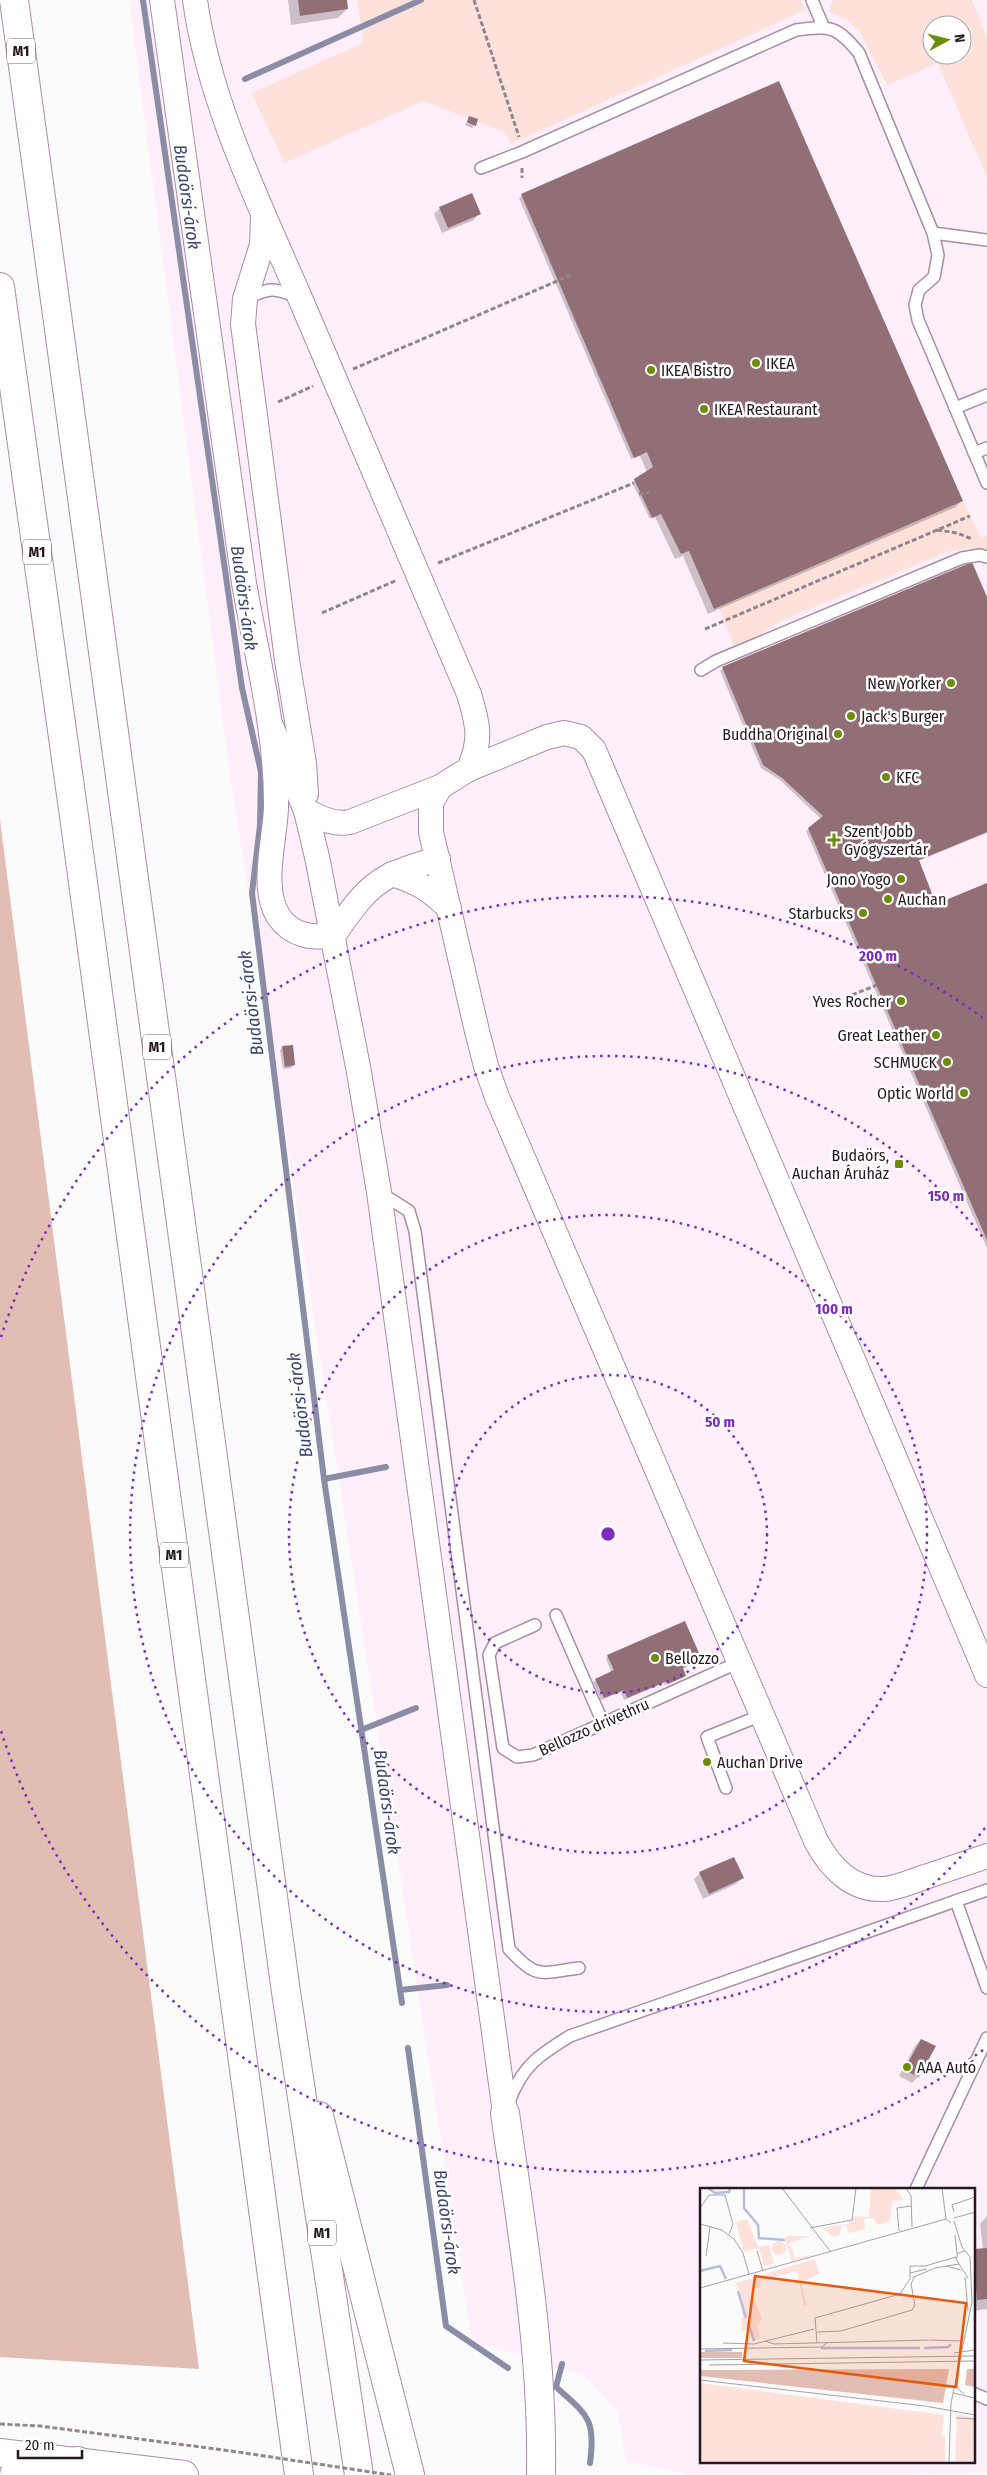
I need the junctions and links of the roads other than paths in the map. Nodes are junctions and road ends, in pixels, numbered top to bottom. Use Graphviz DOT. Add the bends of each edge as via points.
graph roads {
  1 [pos="14,0"];
  2 [pos="162,0"];
  3 [pos="195,0"];
  4 [pos="812,0"];
  5 [pos="823,26"];
  6 [pos="481,168"];
  7 [pos="933,233"];
  8 [pos="987,240"];
  9 [pos="269,263"];
  10 [pos="0,287"];
  11 [pos="245,299"];
  12 [pos="301,299"];
  13 [pos="987,395"];
  14 [pos="955,408"];
  15 [pos="987,448"];
  16 [pos="974,453"];
  17 [pos="987,483"];
  18 [pos="987,557"];
  19 [pos="702,670"];
  20 [pos="478,724"];
  21 [pos="272,728"];
  22 [pos="526,746"];
  23 [pos="470,769"];
  24 [pos="440,787"];
  25 [pos="306,811"];
  26 [pos="438,858"];
  27 [pos="392,874"];
  28 [pos="448,908"];
  29 [pos="333,936"];
  30 [pos="378,1192"];
  31 [pos="556,1615"];
  32 [pos="534,1625"];
  33 [pos="739,1662"];
  34 [pos="987,1675"];
  35 [pos="762,1714"];
  36 [pos="603,1723"];
  37 [pos="726,1788"];
  38 [pos="987,1856"];
  39 [pos="987,1890"];
  40 [pos="956,1901"];
  41 [pos="579,1968"];
  42 [pos="987,1988"];
  43 [pos="286,1992"];
  44 [pos="987,2038"];
  45 [pos="505,2113"];
  46 [pos="916,2188"];
  47 [pos="974,2393"];
  48 [pos="987,2399"];
  49 [pos="0,2453"];
  50 [pos="78,2462"];
  51 [pos="294,2467"];
  52 [pos="541,2472"];
  53 [pos="14,2475"];
  54 [pos="184,2475"];
  55 [pos="358,2475"];
  56 [pos="410,2475"];
  1 -- 43 [label="main road, M1"];
  2 -- 21 [label="street" via="244,583"];
  3 -- 9 [label="street" via="200,38 214,87 264,213 262,245"];
  4 -- 5 [label="lane"];
  5 -- 6 [label="lane" via="796,30"];
  5 -- 7 [label="lane" via="846,36 859,53"];
  7 -- 8 [label="lane"];
  7 -- 14 [label="lane" via="938,255 934,276 919,290 915,305 918,320"];
  9 -- 11 [label="street"];
  9 -- 12 [label="street"];
  10 -- 51 [label="main road, M1" via="77,836"];
  11 -- 12 [label="lane" via="267,289 280,290"];
  11 -- 25 [label="street" via="243,324 287,660 304,763"];
  12 -- 20 [label="street" via="469,694"];
  13 -- 14 [label="lane"];
  14 -- 16 [label="lane"];
  15 -- 16 [label="lane"];
  16 -- 17 [label="lane"];
  18 -- 19 [label="lane" via="962,558 716,661"];
  20 -- 22 [label="street" via="502,740"];
  20 -- 23 [label="street" via="478,744"];
  21 -- 25 [label="street"];
  21 -- 29 [label="street" via="276,810 270,880 278,916 291,929 312,938"];
  22 -- 23 [label="street"];
  22 -- 34 [label="street" via="564,733 581,737 594,750"];
  23 -- 24 [label="street"];
  24 -- 25 [label="street" via="339,824"];
  24 -- 26 [label="street" via="431,803 430,816"];
  25 -- 29 [label="street"];
  26 -- 27 [label="street"];
  26 -- 28 [label="street"];
  27 -- 28 [label="street" via="428,888"];
  27 -- 29 [label="street" via="371,887"];
  28 -- 33 [label="street" via="486,1066 497,1097"];
  29 -- 30 [label="street"];
  30 -- 41 [label="lane" via="409,1211 415,1232 509,1949 525,1967 539,1973"];
  30 -- 45 [label="street"];
  31 -- 36 [label="lane"];
  32 -- 36 [label="lane, Bellozzo drivethru" via="495,1643 489,1656 503,1748 518,1757 533,1755"];
  33 -- 35 [label="street"];
  33 -- 36 [label="lane, Bellozzo drivethru"];
  35 -- 37 [label="lane" via="707,1737"];
  35 -- 38 [label="street" via="824,1855 849,1880 886,1889"];
  39 -- 40 [label="lane"];
  40 -- 42 [label="lane"];
  40 -- 45 [label="lane" via="570,2036 537,2056 515,2085"];
  43 -- 55 [label="main road, M1"];
  43 -- 56 [label="main road" via="342,2198"];
  44 -- 46 [label="lane"];
  45 -- 52 [label="main road" via="532,2307 540,2388"];
  47 -- 48 [label="lane"];
  49 -- 50 [label="main road"];
  50 -- 53 [label="main road" via="55,2471"];
  50 -- 54 [label="main road"];
}
